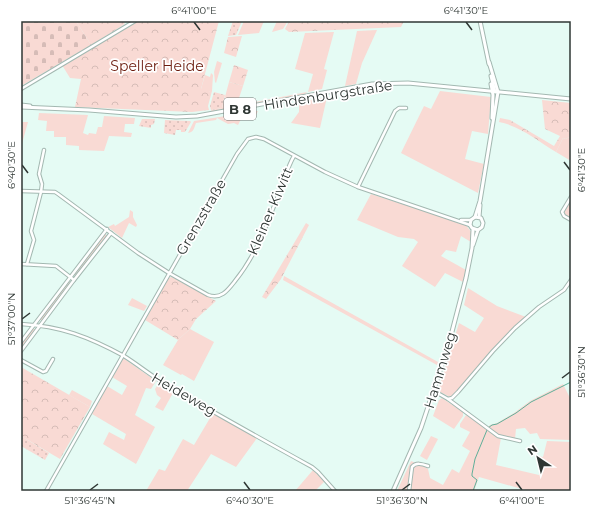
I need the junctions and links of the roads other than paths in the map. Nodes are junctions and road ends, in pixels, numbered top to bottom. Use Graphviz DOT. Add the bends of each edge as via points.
graph roads {
  1 [pos="135,21"];
  2 [pos="480,21"];
  3 [pos="489,62"];
  4 [pos="491,85"];
  5 [pos="21,89"];
  6 [pos="488,91"];
  7 [pos="495,92"];
  8 [pos="571,99"];
  9 [pos="21,106"];
  10 [pos="406,108"];
  11 [pos="492,123"];
  12 [pos="44,150"];
  13 [pos="294,156"];
  14 [pos="358,187"];
  15 [pos="21,190"];
  16 [pos="41,192"];
  17 [pos="571,197"];
  18 [pos="477,217"];
  19 [pos="455,219"];
  20 [pos="471,220"];
  21 [pos="571,220"];
  22 [pos="470,225"];
  23 [pos="107,229"];
  24 [pos="476,230"];
  25 [pos="111,233"];
  26 [pos="21,264"];
  27 [pos="27,264"];
  28 [pos="169,273"];
  29 [pos="70,277"];
  30 [pos="74,280"];
  31 [pos="571,280"];
  32 [pos="21,324"];
  33 [pos="35,324"];
  34 [pos="41,325"];
  35 [pos="21,342"];
  36 [pos="21,351"];
  37 [pos="122,356"];
  38 [pos="53,359"];
  39 [pos="21,360"];
  40 [pos="434,391"];
  41 [pos="448,399"];
  42 [pos="520,441"];
  43 [pos="428,466"];
  44 [pos="394,490"];
  45 [pos="46,491"];
  46 [pos="335,491"];
  47 [pos="409,491"];
  1 -- 5 [label="street"];
  2 -- 3 [label="main road, Hammweg"];
  3 -- 4 [label="main road, Hammweg"];
  3 -- 7 [label="main road, Hammweg"];
  4 -- 6 [label="main road"];
  4 -- 7 [label="main road, Hammweg"];
  6 -- 7 [label="main road, Hindenburgstraße / B 8"];
  6 -- 9 [label="main road, Hindenburgstraße / B 8" via="408,83 380,84 197,116 176,117"];
  7 -- 8 [label="main road, Hindenburgstraße / B 8"];
  7 -- 11 [label="main road, Hammweg"];
  7 -- 11 [label="main road, Hammweg"];
  10 -- 14 [label="street" via="395,111"];
  11 -- 18 [label="main road, Hammweg"];
  12 -- 16 [label="street" via="39,174"];
  13 -- 14 [label="street, Grenzstraße"];
  13 -- 28 [label="street, Grenzstraße" via="264,139 248,139"];
  13 -- 28 [label="street, Kleiner Kiwitt" via="259,244 228,289 220,296 212,296"];
  14 -- 19 [label="street, Grenzstraße"];
  15 -- 16 [label="street, Kleiner Kiwitt"];
  16 -- 23 [label="street, Kleiner Kiwitt" via="55,192"];
  16 -- 27 [label="street" via="31,231 34,240"];
  17 -- 21 [label="street" via="562,212"];
  18 -- 20 [label="main road"];
  18 -- 24 [label="main road, Hammweg" via="482,220 483,225"];
  19 -- 20 [label="street, Grenzstraße"];
  19 -- 22 [label="street, Grenzstraße"];
  20 -- 22 [label="main road"];
  22 -- 24 [label="main road"];
  23 -- 25 [label="street, Kleiner Kiwitt"];
  23 -- 29 [label="street"];
  24 -- 40 [label="main road, Hammweg" via="457,312"];
  25 -- 28 [label="street, Kleiner Kiwitt"];
  25 -- 30 [label="street"];
  26 -- 27 [label="street"];
  27 -- 29 [label="street" via="56,266"];
  28 -- 37 [label="street, Grenzstraße"];
  29 -- 30 [label="street"];
  29 -- 33 [label="street"];
  30 -- 34 [label="street"];
  31 -- 41 [label="street" via="564,290 515,328 458,392"];
  32 -- 33 [label="street, Heideweg"];
  33 -- 34 [label="street, Heideweg"];
  33 -- 35 [label="street"];
  34 -- 36 [label="street"];
  34 -- 37 [label="street, Heideweg" via="84,336"];
  37 -- 45 [label="street, Grenzstraße"];
  37 -- 46 [label="street, Heideweg" via="160,382 312,467"];
  38 -- 39 [label="street" via="43,372"];
  40 -- 41 [label="street"];
  40 -- 44 [label="main road, Hammweg" via="413,449"];
  41 -- 42 [label="street" via="498,436"];
  43 -- 47 [label="street" via="419,463 412,467"];
}
